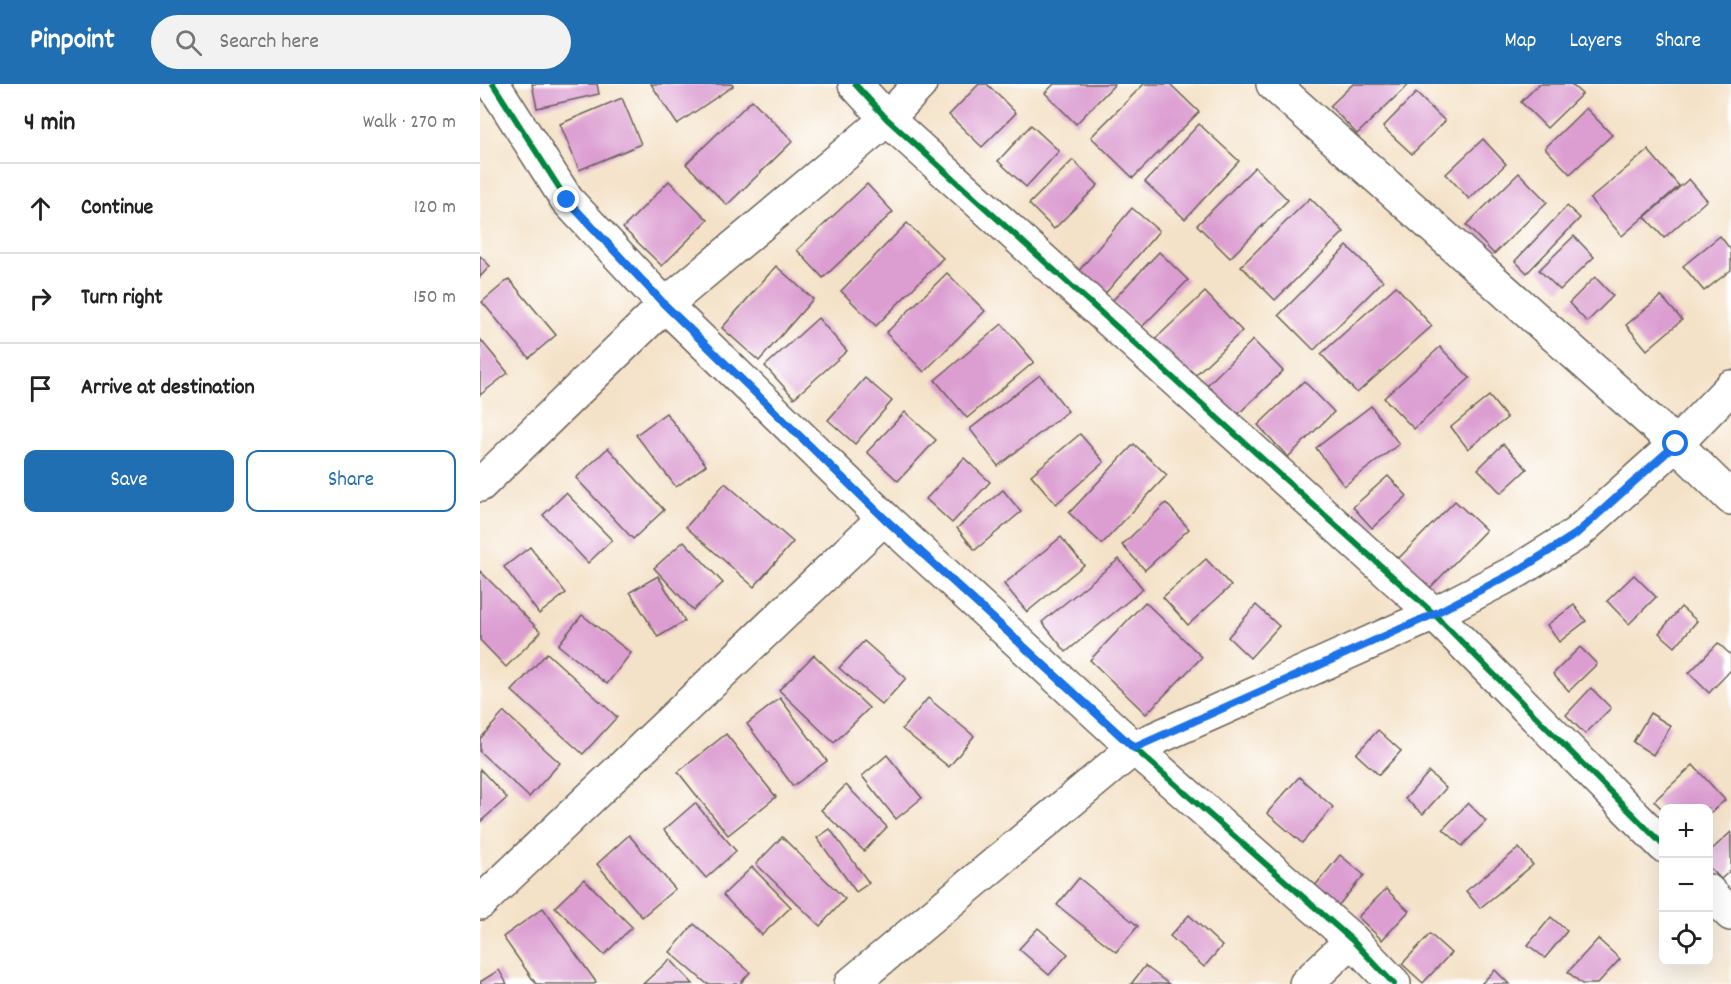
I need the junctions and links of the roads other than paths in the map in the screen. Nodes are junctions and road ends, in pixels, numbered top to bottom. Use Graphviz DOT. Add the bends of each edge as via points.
graph roads {
  1 [pos="493,84"];
  2 [pos="855,84"];
  3 [pos="920,84"];
  4 [pos="1274,84"];
  5 [pos="887,119"];
  6 [pos="665,305"];
  7 [pos="1731,387"];
  8 [pos="1676,444"];
  9 [pos="480,485"];
  10 [pos="1731,498"];
  11 [pos="884,518"];
  12 [pos="1434,614"];
  13 [pos="1134,748"];
  14 [pos="1659,841"];
  15 [pos="1713,896"];
  16 [pos="480,903"];
  17 [pos="1731,914"];
  18 [pos="1352,940"];
  19 [pos="851,984"];
  20 [pos="1306,984"];
  21 [pos="1394,984"];
  1 -- 6 [label="street" via="567,200"];
  2 -- 5 [label="street"];
  3 -- 5 [label="street"];
  4 -- 8 [label="street"];
  5 -- 6 [label="street"];
  5 -- 12 [label="street"];
  6 -- 9 [label="street"];
  6 -- 11 [label="street"];
  7 -- 8 [label="street"];
  8 -- 10 [label="street"];
  8 -- 12 [label="street" via="1576,534 1519,570"];
  11 -- 13 [label="street"];
  11 -- 16 [label="street"];
  12 -- 13 [label="street"];
  12 -- 14 [label="street"];
  13 -- 18 [label="street"];
  13 -- 19 [label="street"];
  15 -- 17 [label="street"];
  18 -- 20 [label="street"];
  18 -- 21 [label="street"];
}
